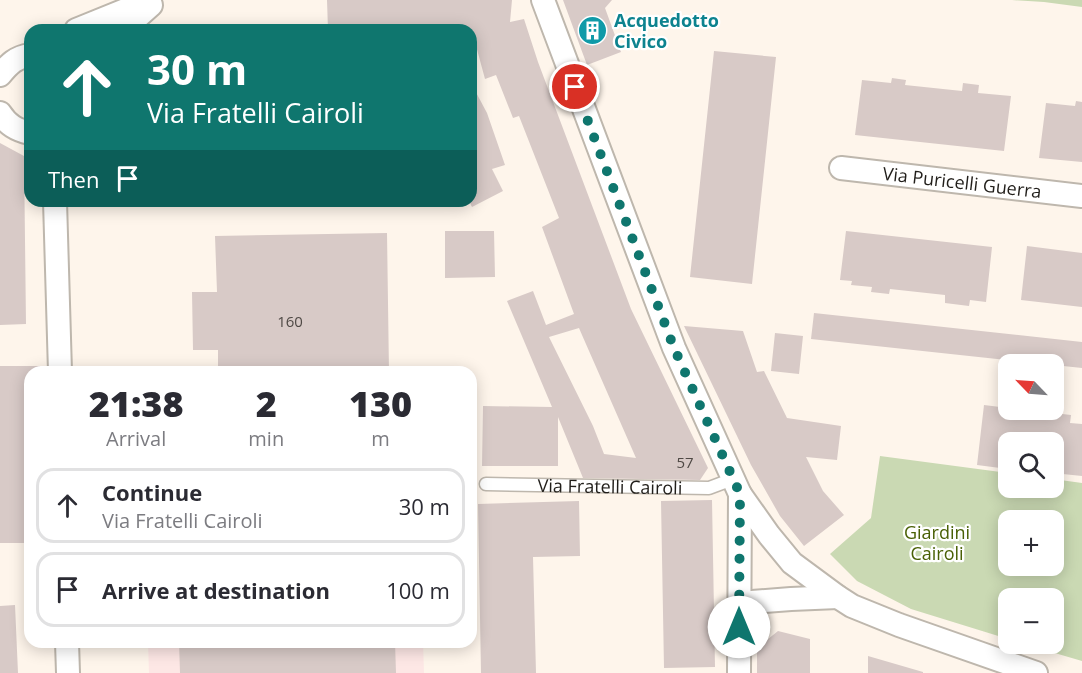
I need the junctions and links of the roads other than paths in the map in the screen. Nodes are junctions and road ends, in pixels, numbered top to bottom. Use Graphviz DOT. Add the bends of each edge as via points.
graph roads {
  1 [pos="150,0"];
  2 [pos="158,0"];
  3 [pos="543,0"];
  4 [pos="91,24"];
  5 [pos="130,24"];
  6 [pos="24,56"];
  7 [pos="0,75"];
  8 [pos="0,113"];
  9 [pos="24,131"];
  10 [pos="841,168"];
  11 [pos="1082,196"];
  12 [pos="55,207"];
  13 [pos="60,366"];
  14 [pos="486,484"];
  15 [pos="736,486"];
  16 [pos="838,597"];
  17 [pos="739,603"];
  18 [pos="67,648"];
  19 [pos="68,673"];
  20 [pos="739,673"];
  21 [pos="1036,673"];
  1 -- 4 [label="street"];
  2 -- 5 [label="street"];
  3 -- 15 [label="street" via="674,348"];
  6 -- 7 [label="street"];
  8 -- 9 [label="street" via="6,122"];
  10 -- 11 [label="street, Via Puricelli Guerra"];
  12 -- 13 [label="street"];
  14 -- 15 [label="lane, Via Fratelli Cairoli"];
  15 -- 16 [label="street" via="792,563"];
  15 -- 17 [label="street"];
  16 -- 17 [label="street"];
  16 -- 21 [label="street" via="899,626"];
  17 -- 20 [label="street"];
  18 -- 19 [label="street"];
}
